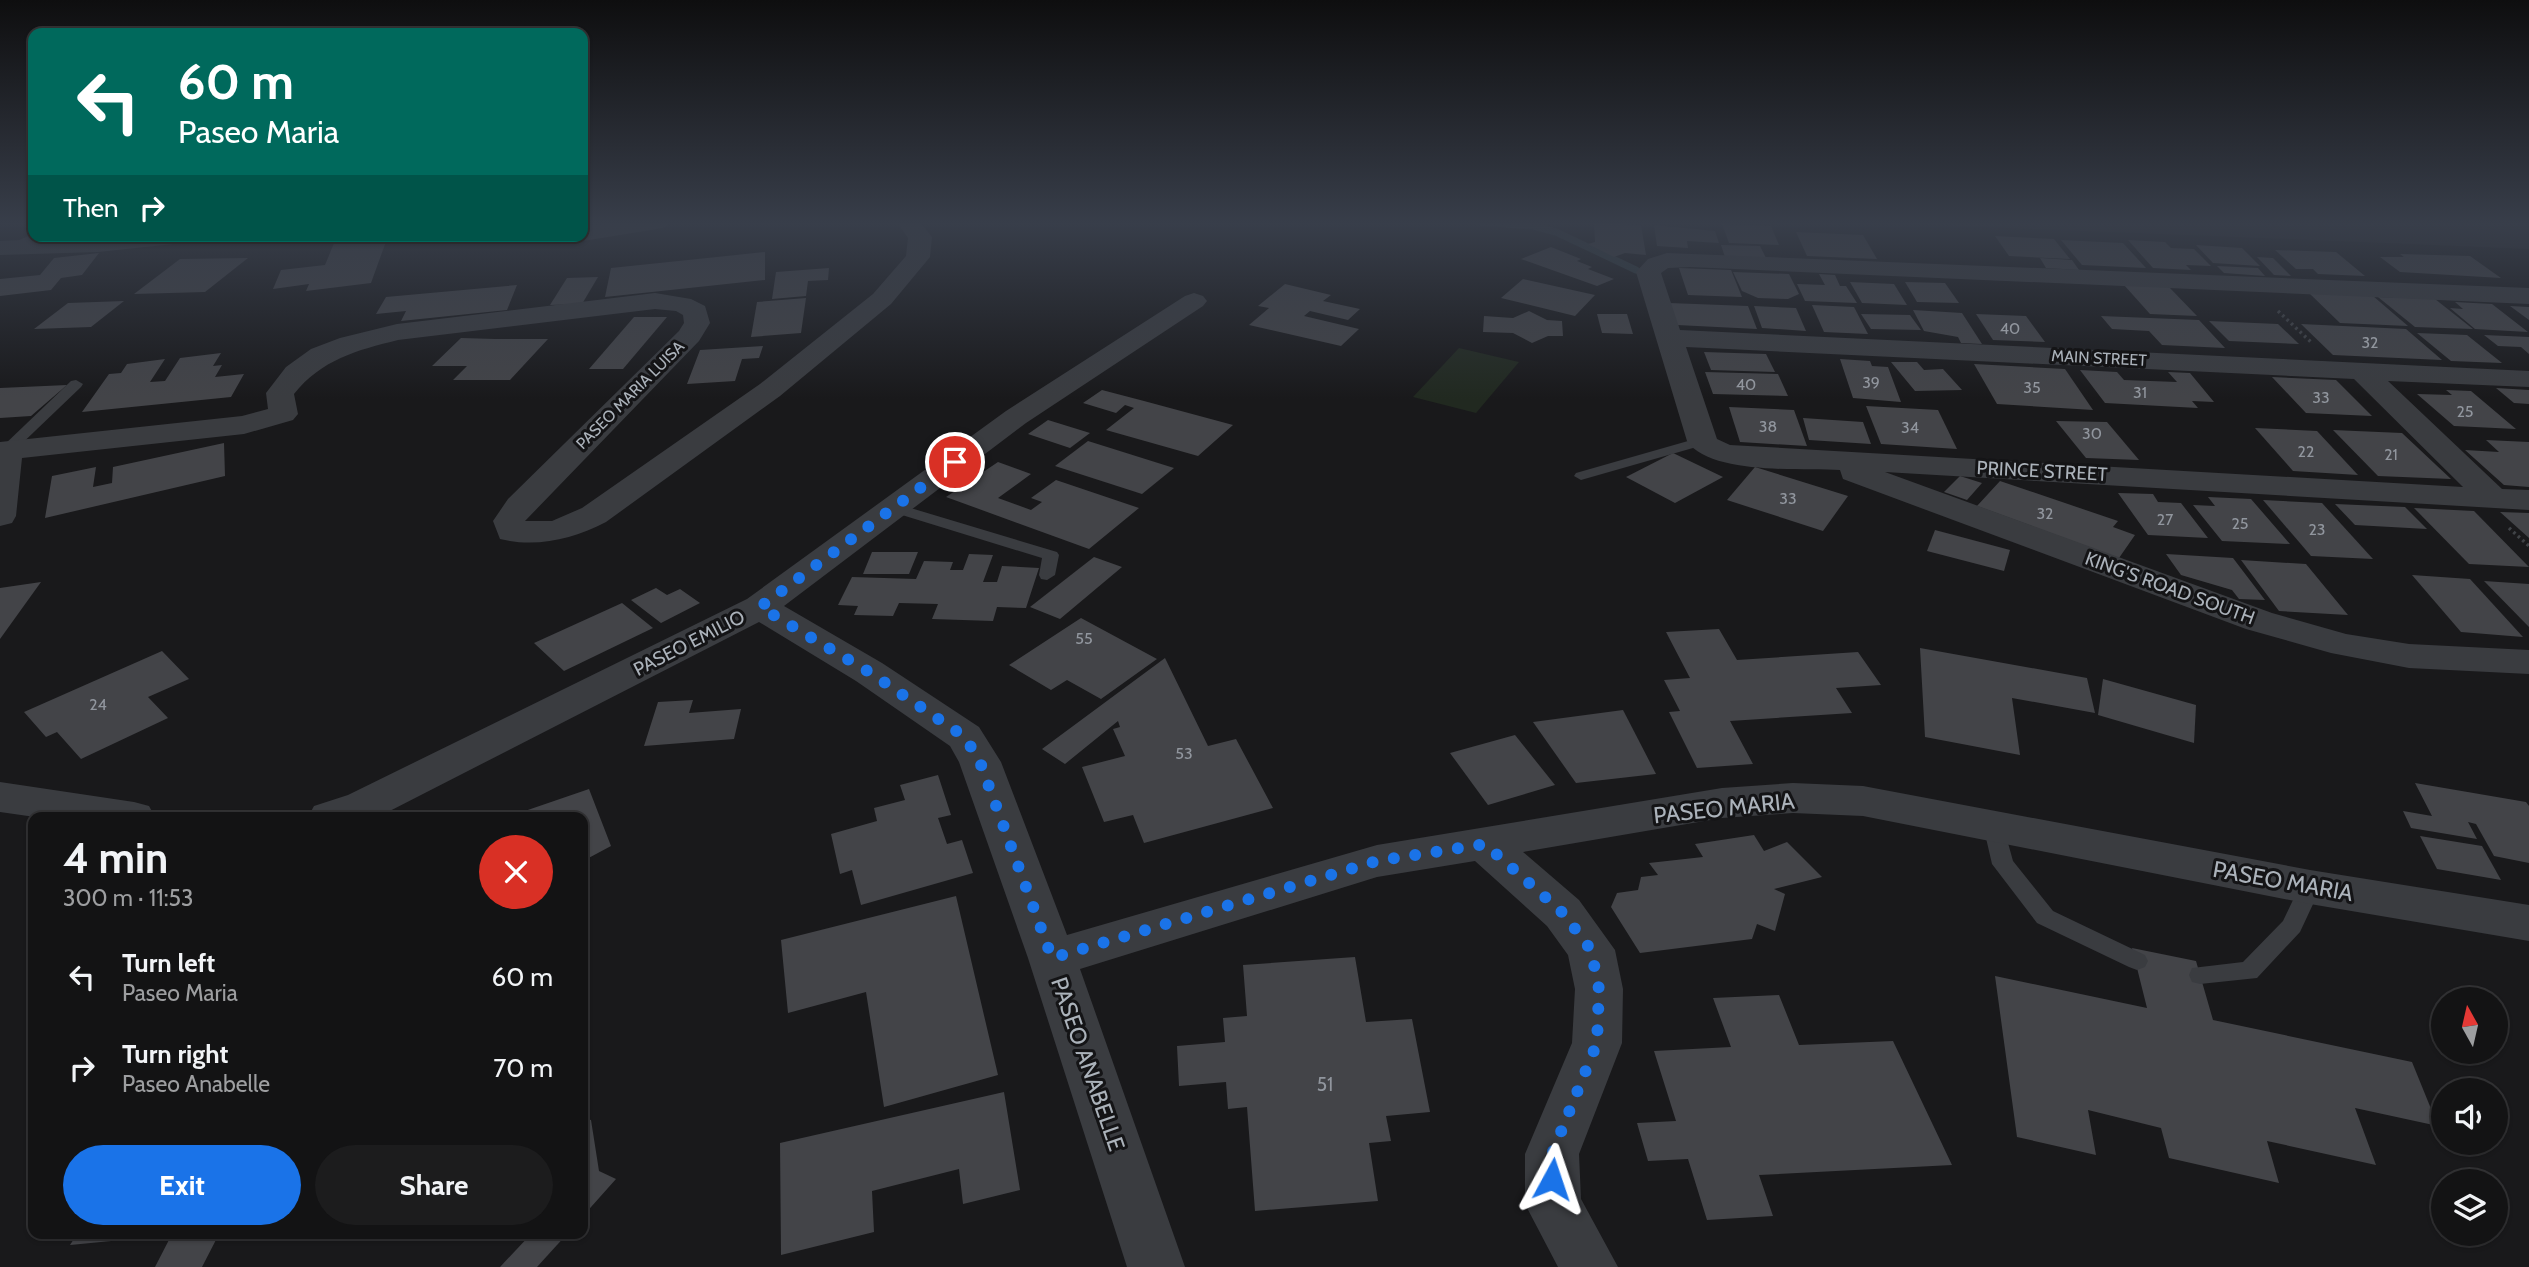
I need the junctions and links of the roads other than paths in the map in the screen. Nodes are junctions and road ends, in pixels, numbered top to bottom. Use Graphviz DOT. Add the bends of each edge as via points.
graph roads {
  1 [pos="897,281"];
  2 [pos="1651,281"];
  3 [pos="2198,281"];
  4 [pos="2529,296"];
  5 [pos="1194,301"];
  6 [pos="1669,338"];
  7 [pos="2352,370"];
  8 [pos="2529,379"];
  9 [pos="75,384"];
  10 [pos="1702,440"];
  11 [pos="3,450"];
  12 [pos="1824,461"];
  13 [pos="1581,476"];
  14 [pos="2493,498"];
  15 [pos="2529,499"];
  16 [pos="894,508"];
  17 [pos="0,516"];
  18 [pos="1047,575"];
  19 [pos="760,607"];
  20 [pos="2529,662"];
  21 [pos="4,801"];
  22 [pos="93,812"];
  23 [pos="344,812"];
  24 [pos="1993,825"];
  25 [pos="1485,844"];
  26 [pos="2309,887"];
  27 [pos="2529,923"];
  28 [pos="1052,958"];
  29 [pos="2137,961"];
  30 [pos="2200,975"];
  31 [pos="1156,1267"];
  32 [pos="1589,1267"];
  1 -- 11 [label="street, PASEO MARIA LUISA" via="882,299 770,390 594,515 538,536 512,532 509,521 519,506 690,335 697,323 696,312 681,304 655,301 397,332 321,355 296,373 280,393 283,414 244,425"];
  2 -- 6 [label="street"];
  3 -- 4 [label="street"];
  5 -- 16 [label="street, PASEO EMILIO" via="1016,417"];
  6 -- 7 [label="street, MAIN STREET"];
  6 -- 10 [label="street"];
  7 -- 8 [label="street, MAIN STREET"];
  7 -- 14 [label="street"];
  9 -- 11 [label="lane"];
  10 -- 12 [label="street, PRINCE STREET" via="1725,454"];
  10 -- 13 [label="lane"];
  11 -- 17 [label="street"];
  12 -- 14 [label="street, PRINCE STREET"];
  12 -- 20 [label="street, KING'S ROAD SOUTH" via="2283,628 2409,656"];
  14 -- 15 [label="street, PRINCE STREET"];
  16 -- 18 [label="lane" via="1051,555"];
  16 -- 19 [label="street, PASEO EMILIO"];
  19 -- 23 [label="street, PASEO EMILIO"];
  19 -- 28 [label="street, PASEO ANABELLE" via="965,737 980,762"];
  21 -- 22 [label="street"];
  24 -- 25 [label="street, PASEO MARIA" via="1863,801 1793,798 1722,803"];
  24 -- 26 [label="street, PASEO MARIA"];
  24 -- 29 [label="lane" via="2003,864 2045,917"];
  25 -- 28 [label="street, PASEO MARIA" via="1377,861"];
  25 -- 32 [label="street" via="1563,913 1591,950 1599,989 1597,1043 1552,1154 1553,1204"];
  26 -- 27 [label="street, PASEO MARIA"];
  26 -- 30 [label="lane" via="2292,926 2249,971"];
  28 -- 31 [label="street, PASEO ANABELLE"];
}
